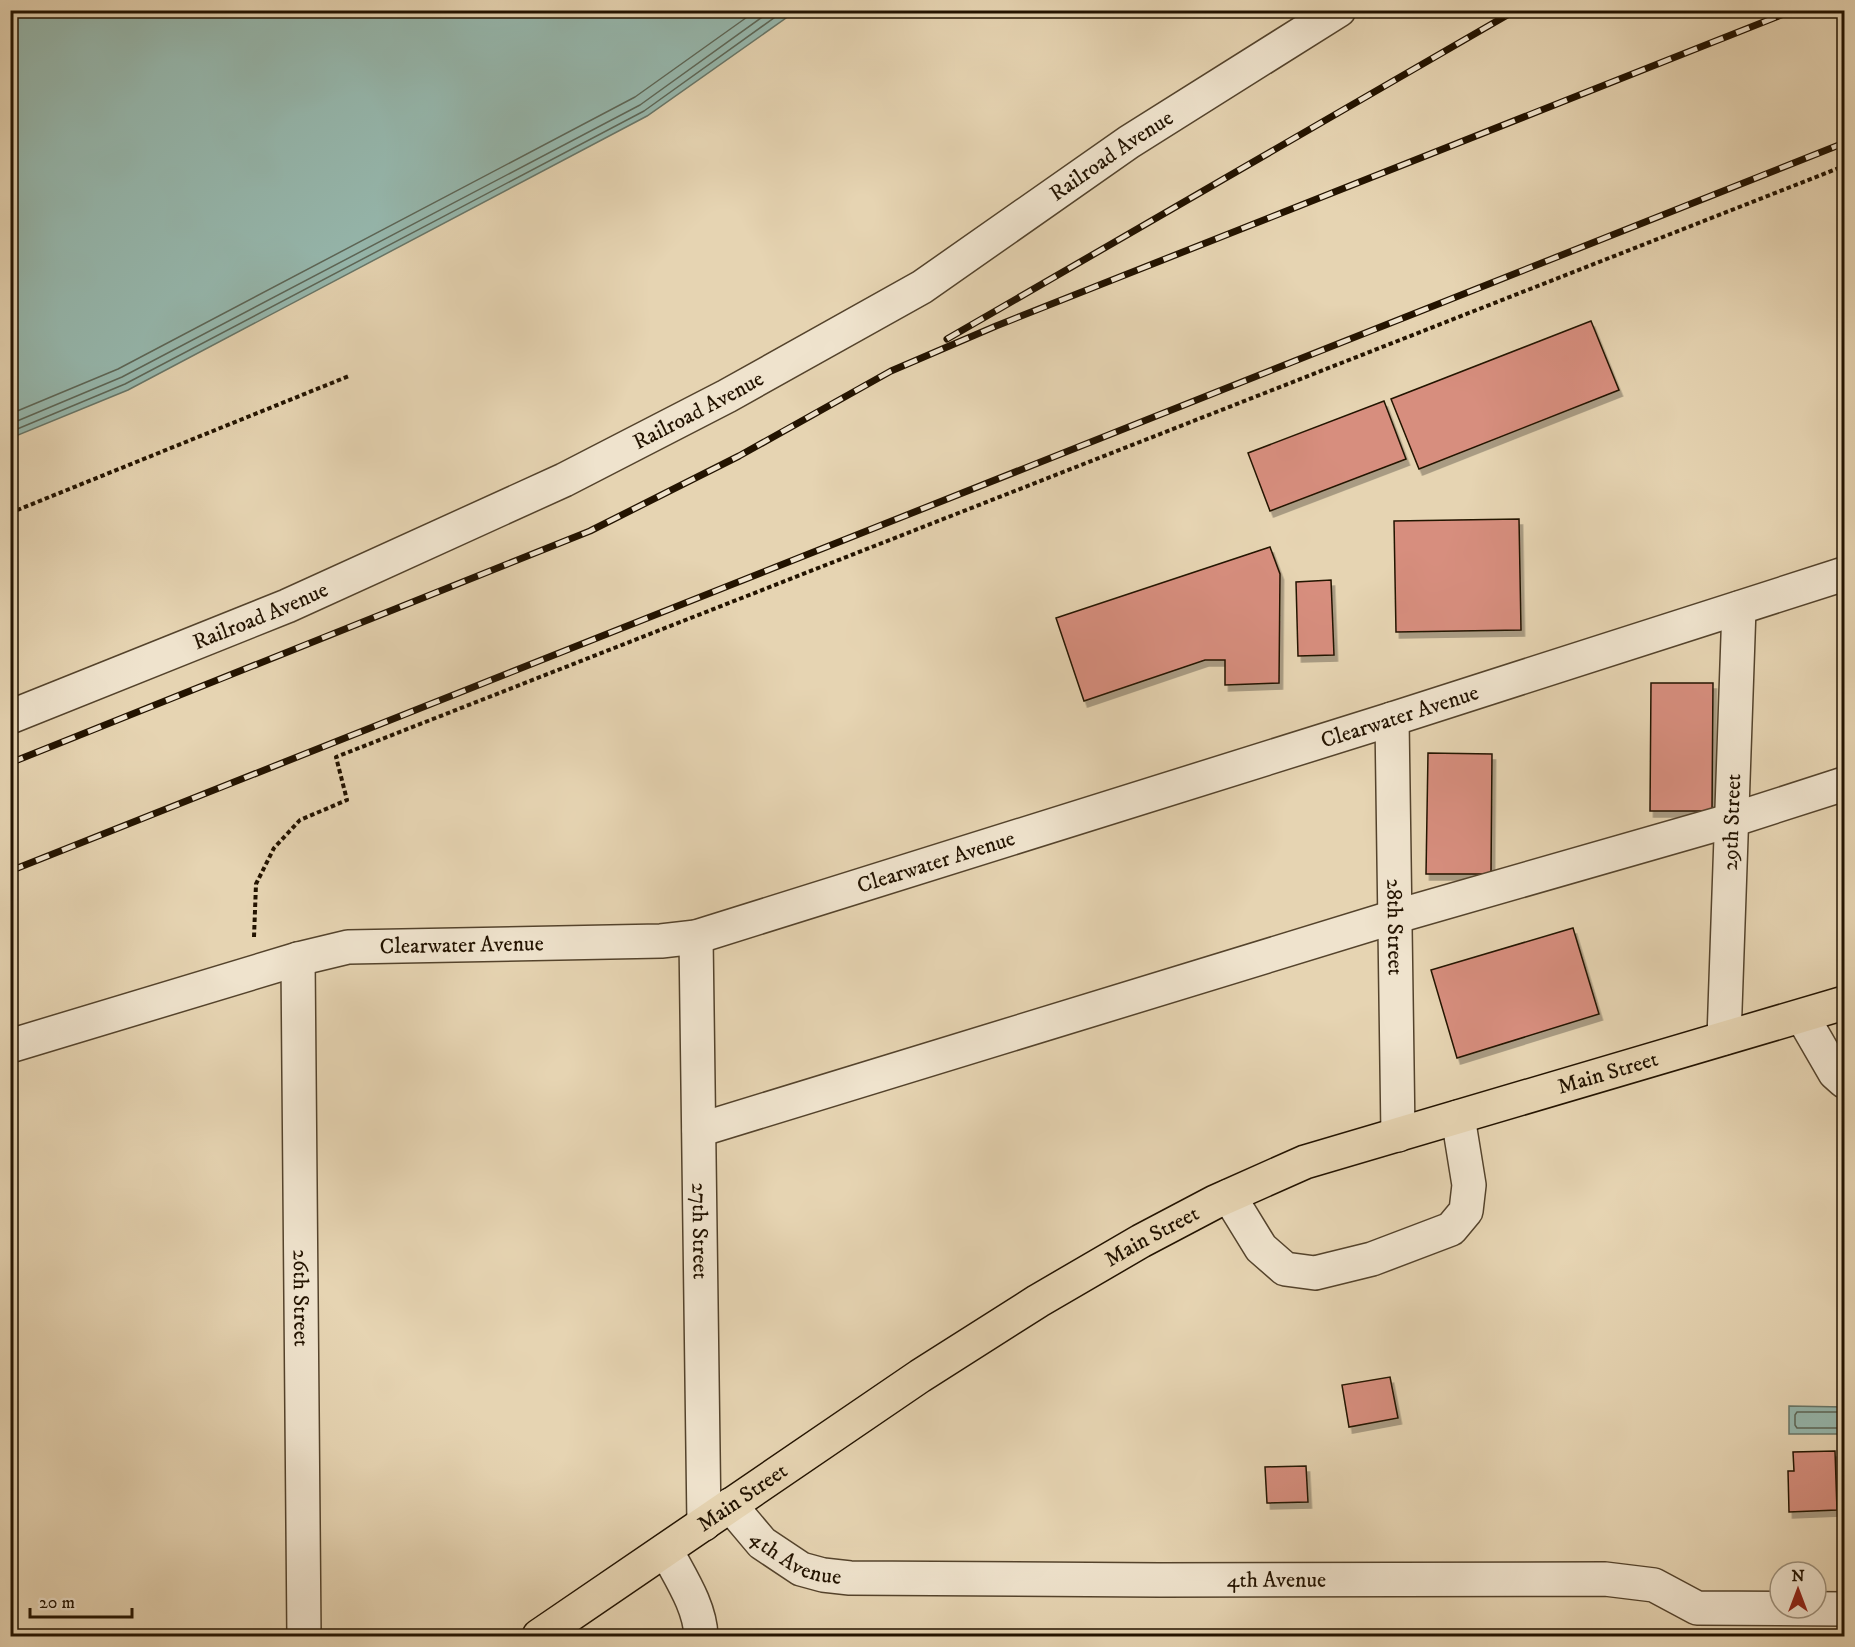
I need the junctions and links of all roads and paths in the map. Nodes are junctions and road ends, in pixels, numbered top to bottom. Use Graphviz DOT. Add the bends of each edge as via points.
graph roads {
  1 [pos="1339,10"];
  2 [pos="1845,166"];
  3 [pos="350,376"];
  4 [pos="10,513"];
  5 [pos="1845,574"];
  6 [pos="1739,608"];
  7 [pos="10,717"];
  8 [pos="1392,719"];
  9 [pos="1845,784"];
  10 [pos="1732,820"];
  11 [pos="1394,917"];
  12 [pos="696,937"];
  13 [pos="298,959"];
  14 [pos="258,972"];
  15 [pos="1845,1003"];
  16 [pos="1802,1016"];
  17 [pos="1725,1038"];
  18 [pos="10,1046"];
  19 [pos="1845,1081"];
  20 [pos="1458,1117"];
  21 [pos="699,1130"];
  22 [pos="1398,1135"];
  23 [pos="1229,1196"];
  24 [pos="730,1505"];
  25 [pos="704,1524"];
  26 [pos="666,1550"];
  27 [pos="1845,1609"];
  28 [pos="1700,1622"];
  29 [pos="304,1636"];
  30 [pos="539,1636"];
  31 [pos="701,1636"];
  1 -- 7 [label="street, Railroad Avenue" via="1129,142 922,287 727,396 564,480 287,606"];
  2 -- 14 [label="path" via="336,757 347,800 300,820 274,848 256,884 253,928"];
  3 -- 4 [label="path"];
  5 -- 6 [label="street, Clearwater Avenue"];
  6 -- 8 [label="street, Clearwater Avenue"];
  6 -- 10 [label="street, 29th Street"];
  8 -- 11 [label="street, 28th Street"];
  8 -- 12 [label="street, Clearwater Avenue"];
  9 -- 10 [label="street"];
  10 -- 11 [label="street"];
  10 -- 17 [label="street, 29th Street"];
  11 -- 21 [label="street"];
  11 -- 22 [label="street, 28th Street"];
  12 -- 13 [label="street, Clearwater Avenue" via="348,947"];
  12 -- 21 [label="street, 27th Street"];
  13 -- 14 [label="street, Clearwater Avenue"];
  13 -- 29 [label="street, 26th Street"];
  14 -- 18 [label="street, Clearwater Avenue"];
  15 -- 16 [label="main road, Main Street"];
  16 -- 17 [label="main road, Main Street"];
  16 -- 19 [label="street" via="1835,1073"];
  17 -- 20 [label="main road, Main Street"];
  20 -- 22 [label="main road, Main Street"];
  20 -- 23 [label="street" via="1469,1185 1466,1211 1451,1229 1372,1259 1315,1273 1286,1269 1261,1248"];
  21 -- 25 [label="street, 27th Street"];
  22 -- 23 [label="main road, Main Street" via="1305,1162"];
  23 -- 24 [label="main road, Main Street" via="1038,1301"];
  24 -- 25 [label="main road, Main Street"];
  24 -- 28 [label="street, 4th Avenue" via="762,1543 801,1569 823,1575 1160,1580 1605,1579 1654,1585"];
  25 -- 26 [label="main road, Main Street"];
  26 -- 30 [label="main road, Main Street"];
  26 -- 31 [label="street" via="695,1606"];
  27 -- 28 [label="street, 4th Avenue"];
}
